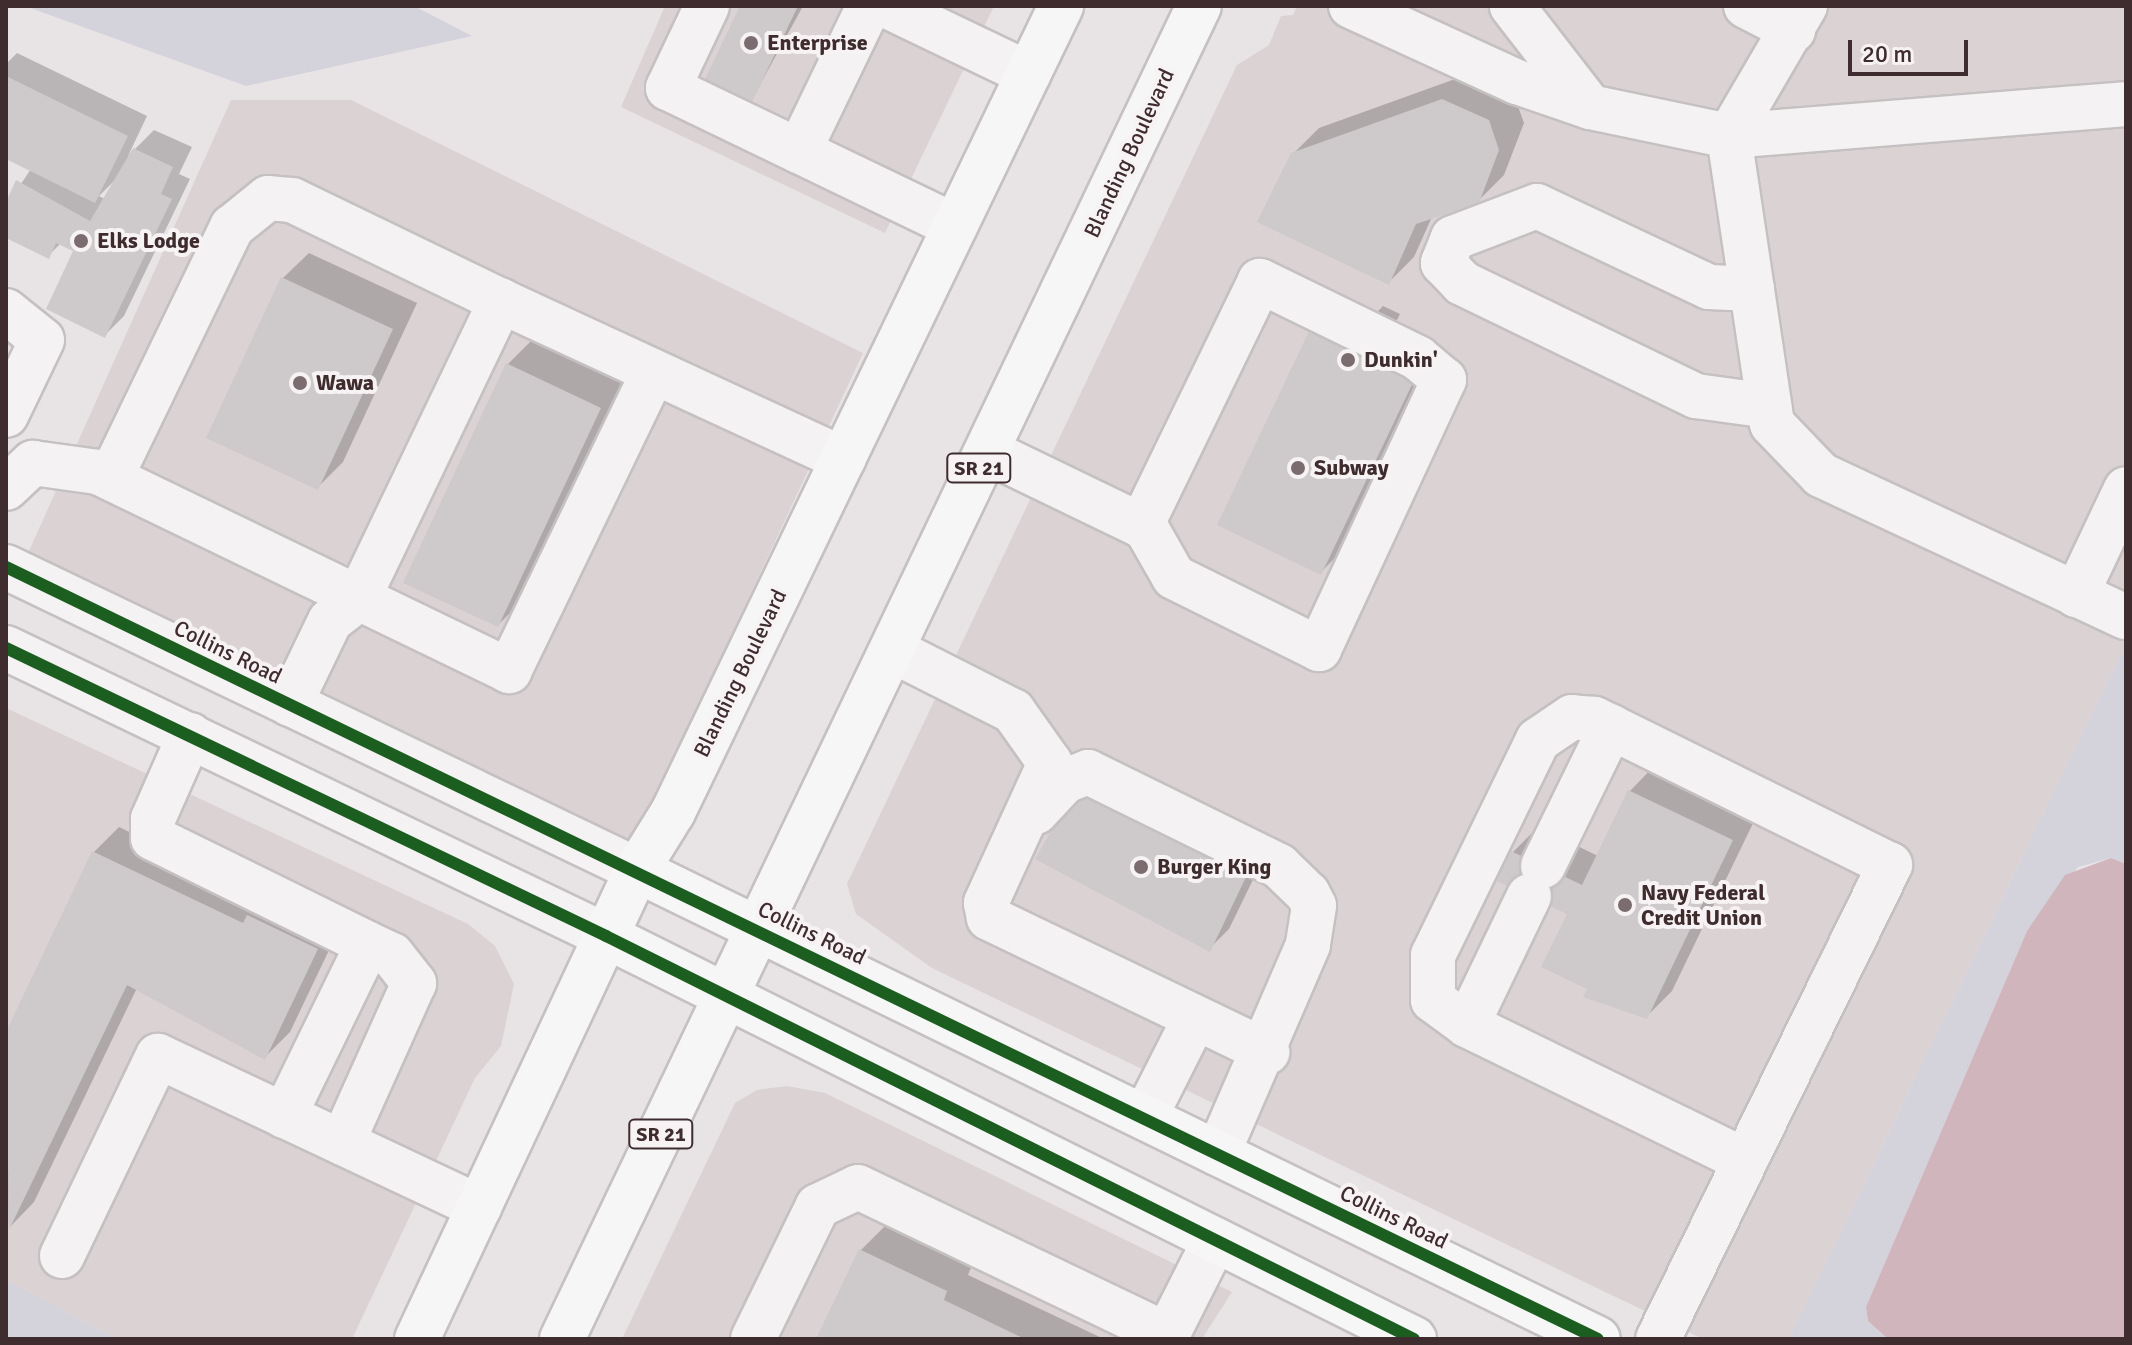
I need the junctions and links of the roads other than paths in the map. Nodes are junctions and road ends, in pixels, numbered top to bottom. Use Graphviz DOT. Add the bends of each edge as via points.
graph roads {
  1 [pos="707,6"];
  2 [pos="869,6"];
  3 [pos="887,6"];
  4 [pos="1061,6"];
  5 [pos="1199,6"];
  6 [pos="1351,6"];
  7 [pos="1746,6"];
  8 [pos="1514,7"];
  9 [pos="1799,18"];
  10 [pos="1029,74"];
  11 [pos="2126,104"];
  12 [pos="1590,107"];
  13 [pos="1729,136"];
  14 [pos="799,151"];
  15 [pos="955,226"];
  16 [pos="1752,289"];
  17 [pos="501,301"];
  18 [pos="6,311"];
  19 [pos="653,373"];
  20 [pos="1769,406"];
  21 [pos="6,415"];
  22 [pos="987,451"];
  23 [pos="843,459"];
  24 [pos="111,477"];
  25 [pos="6,488"];
  26 [pos="2126,489"];
  27 [pos="1141,526"];
  28 [pos="6,567"];
  29 [pos="2076,595"];
  30 [pos="358,599"];
  31 [pos="2126,617"];
  32 [pos="6,648"];
  33 [pos="892,650"];
  34 [pos="290,704"];
  35 [pos="1024,720"];
  36 [pos="1611,727"];
  37 [pos="190,735"];
  38 [pos="1075,778"];
  39 [pos="1025,823"];
  40 [pos="637,870"];
  41 [pos="760,929"];
  42 [pos="606,936"];
  43 [pos="368,944"];
  44 [pos="728,996"];
  45 [pos="1195,1018"];
  46 [pos="1467,1025"];
  47 [pos="1257,1047"];
  48 [pos="284,1116"];
  49 [pos="1145,1117"];
  50 [pos="342,1143"];
  51 [pos="1218,1153"];
  52 [pos="1742,1159"];
  53 [pos="479,1207"];
  54 [pos="1215,1240"];
  55 [pos="62,1256"];
  56 [pos="1166,1337"];
  57 [pos="417,1339"];
  58 [pos="562,1339"];
  59 [pos="753,1339"];
  60 [pos="1414,1339"];
  61 [pos="1598,1339"];
  62 [pos="1658,1339"];
  1 -- 14 [label="street" via="668,88"];
  2 -- 14 [label="street"];
  3 -- 10 [label="street"];
  4 -- 10 [label="main road, Blanding Boulevard"];
  5 -- 22 [label="main road, Blanding Boulevard / SR 21"];
  6 -- 12 [label="street" via="1517,82"];
  7 -- 9 [label="street"];
  8 -- 12 [label="street"];
  9 -- 13 [label="street"];
  10 -- 15 [label="main road, Blanding Boulevard"];
  11 -- 13 [label="street"];
  12 -- 13 [label="street"];
  13 -- 16 [label="street"];
  14 -- 15 [label="street"];
  15 -- 23 [label="main road, Blanding Boulevard"];
  16 -- 20 [label="street"];
  16 -- 20 [label="street" via="1709,287 1537,206 1453,238 1443,263 1462,283 1696,396"];
  17 -- 19 [label="street"];
  17 -- 24 [label="street" via="292,200 268,198 232,227"];
  17 -- 30 [label="street"];
  18 -- 21 [label="street" via="42,340"];
  19 -- 23 [label="street" via="683,380"];
  19 -- 30 [label="street" via="509,671"];
  20 -- 29 [label="street" via="1773,426 1821,475"];
  22 -- 27 [label="street"];
  22 -- 33 [label="main road, Blanding Boulevard / SR 21"];
  23 -- 40 [label="main road, Blanding Boulevard" via="673,812"];
  24 -- 25 [label="street" via="33,463"];
  24 -- 30 [label="street"];
  26 -- 29 [label="street"];
  27 -- 27 [label="street" via="1260,281 1418,358 1444,380 1443,394 1319,649 1174,577"];
  28 -- 34 [label="street, Collins Road"];
  29 -- 31 [label="street"];
  30 -- 34 [label="street" via="330,621"];
  32 -- 37 [label="street"];
  33 -- 35 [label="street"];
  33 -- 41 [label="main road, Blanding Boulevard / SR 21"];
  34 -- 40 [label="street, Collins Road"];
  35 -- 38 [label="street"];
  35 -- 39 [label="street" via="1050,763"];
  36 -- 46 [label="street"];
  36 -- 46 [label="street" via="1572,717 1538,740 1468,884 1429,980 1439,1008"];
  36 -- 52 [label="street" via="1890,865"];
  37 -- 42 [label="street"];
  37 -- 43 [label="street" via="153,819 153,838"];
  38 -- 39 [label="street"];
  38 -- 47 [label="street" via="1279,866 1308,894 1314,906 1308,945"];
  39 -- 45 [label="street" via="986,903 989,918"];
  40 -- 41 [label="main road, Collins Road"];
  40 -- 42 [label="main road, Blanding Boulevard"];
  41 -- 44 [label="main road, Blanding Boulevard / SR 21"];
  41 -- 49 [label="main road, Collins Road"];
  42 -- 44 [label="main road"];
  42 -- 53 [label="main road, Blanding Boulevard"];
  43 -- 48 [label="street"];
  43 -- 50 [label="street" via="392,955 414,983"];
  44 -- 54 [label="main road"];
  44 -- 58 [label="main road, Blanding Boulevard / SR 21"];
  45 -- 47 [label="street"];
  45 -- 49 [label="street"];
  46 -- 52 [label="street"];
  47 -- 51 [label="street"];
  48 -- 50 [label="street"];
  48 -- 55 [label="street" via="158,1056"];
  49 -- 51 [label="main road, Collins Road"];
  50 -- 53 [label="street"];
  51 -- 61 [label="main road, Collins Road"];
  52 -- 62 [label="street"];
  53 -- 57 [label="main road, Blanding Boulevard"];
  54 -- 56 [label="street"];
  54 -- 60 [label="main road"];
  56 -- 59 [label="street" via="858,1187 818,1206"];
}
